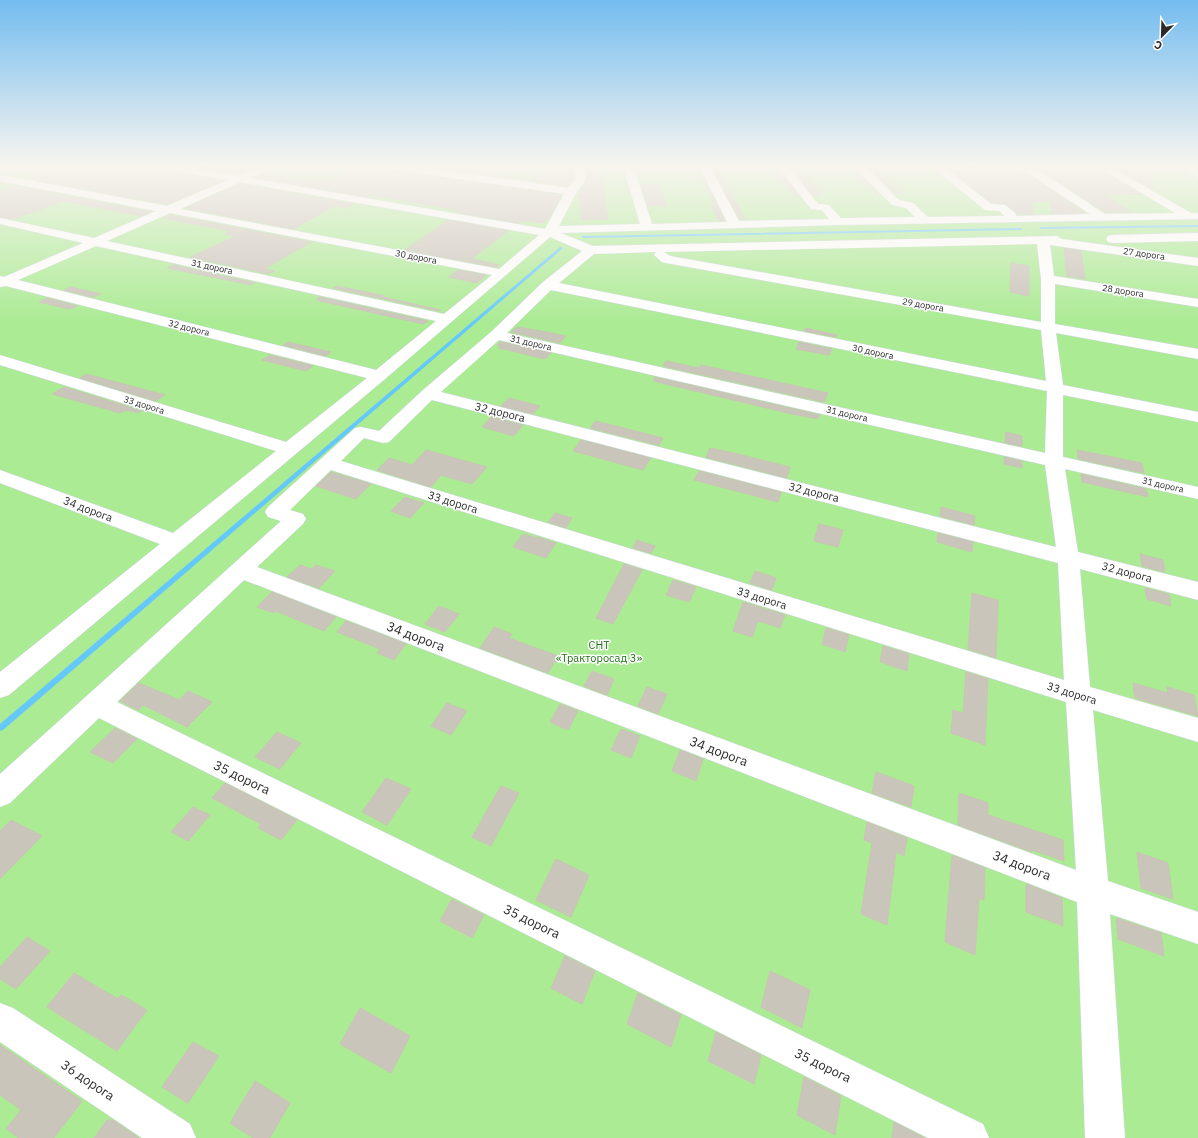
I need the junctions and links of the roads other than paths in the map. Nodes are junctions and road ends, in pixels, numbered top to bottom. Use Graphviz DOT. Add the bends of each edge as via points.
graph roads {
  1 [pos="151,218"];
  2 [pos="213,218"];
  3 [pos="473,218"];
  4 [pos="557,218"];
  5 [pos="644,218"];
  6 [pos="731,218"];
  7 [pos="835,218"];
  8 [pos="922,218"];
  9 [pos="1054,218"];
  10 [pos="1016,219"];
  11 [pos="0,221"];
  12 [pos="925,221"];
  13 [pos="838,222"];
  14 [pos="735,225"];
  15 [pos="647,228"];
  16 [pos="550,231"];
  17 [pos="1198,238"];
  18 [pos="1043,240"];
  19 [pos="96,242"];
  20 [pos="651,248"];
  21 [pos="590,250"];
  22 [pos="1198,262"];
  23 [pos="502,273"];
  24 [pos="1048,279"];
  25 [pos="2,281"];
  26 [pos="548,285"];
  27 [pos="1198,303"];
  28 [pos="447,319"];
  29 [pos="1048,328"];
  30 [pos="496,335"];
  31 [pos="1198,354"];
  32 [pos="0,360"];
  33 [pos="379,376"];
  34 [pos="1055,389"];
  35 [pos="429,394"];
  36 [pos="1198,417"];
  37 [pos="289,450"];
  38 [pos="1054,461"];
  39 [pos="327,463"];
  40 [pos="0,476"];
  41 [pos="1198,493"];
  42 [pos="176,542"];
  43 [pos="1068,557"];
  44 [pos="241,570"];
  45 [pos="1198,591"];
  46 [pos="6,674"];
  47 [pos="1079,695"];
  48 [pos="96,704"];
  49 [pos="1198,730"];
  50 [pos="0,793"];
  51 [pos="1093,892"];
  52 [pos="1198,928"];
  53 [pos="0,1021"];
  54 [pos="176,1138"];
  55 [pos="969,1138"];
  56 [pos="1105,1138"];
  1 -- 19 [label="street"];
  2 -- 23 [label="street, 30 дорога"];
  3 -- 16 [label="street"];
  4 -- 16 [label="street"];
  5 -- 15 [label="street"];
  6 -- 14 [label="street"];
  7 -- 13 [label="street"];
  8 -- 12 [label="street"];
  9 -- 10 [label="street"];
  10 -- 12 [label="street"];
  11 -- 19 [label="street, 31 дорога"];
  12 -- 13 [label="street"];
  13 -- 14 [label="street"];
  14 -- 15 [label="street"];
  15 -- 16 [label="street"];
  16 -- 21 [label="street"];
  16 -- 23 [label="street"];
  17 -- 18 [label="street"];
  18 -- 20 [label="street"];
  18 -- 22 [label="street, 27 дорога"];
  18 -- 24 [label="street"];
  19 -- 25 [label="street"];
  19 -- 28 [label="street, 31 дорога"];
  20 -- 21 [label="street"];
  20 -- 29 [label="street, 29 дорога" via="666,259"];
  21 -- 26 [label="street"];
  23 -- 28 [label="street"];
  24 -- 27 [label="street, 28 дорога"];
  24 -- 29 [label="street"];
  25 -- 33 [label="street, 32 дорога"];
  26 -- 30 [label="street"];
  26 -- 34 [label="street, 30 дорога"];
  28 -- 33 [label="street"];
  29 -- 31 [label="street, 29 дорога"];
  29 -- 34 [label="street"];
  30 -- 35 [label="street"];
  30 -- 38 [label="street, 31 дорога"];
  32 -- 37 [label="street, 33 дорога"];
  33 -- 37 [label="street"];
  34 -- 36 [label="street, 30 дорога"];
  34 -- 38 [label="street"];
  35 -- 39 [label="street" via="383,438 361,432"];
  35 -- 43 [label="street, 32 дорога"];
  37 -- 42 [label="street"];
  38 -- 41 [label="street, 31 дорога"];
  38 -- 43 [label="street"];
  39 -- 44 [label="street" via="275,512 296,519"];
  39 -- 47 [label="street, 33 дорога"];
  40 -- 42 [label="street, 34 дорога"];
  42 -- 46 [label="street"];
  43 -- 45 [label="street, 32 дорога"];
  43 -- 47 [label="street"];
  44 -- 48 [label="street"];
  44 -- 51 [label="street, 34 дорога"];
  47 -- 49 [label="street, 33 дорога"];
  47 -- 51 [label="street"];
  48 -- 50 [label="street"];
  48 -- 55 [label="street, 35 дорога"];
  51 -- 52 [label="street, 34 дорога"];
  51 -- 56 [label="street"];
  53 -- 54 [label="street, 36 дорога"];
}
